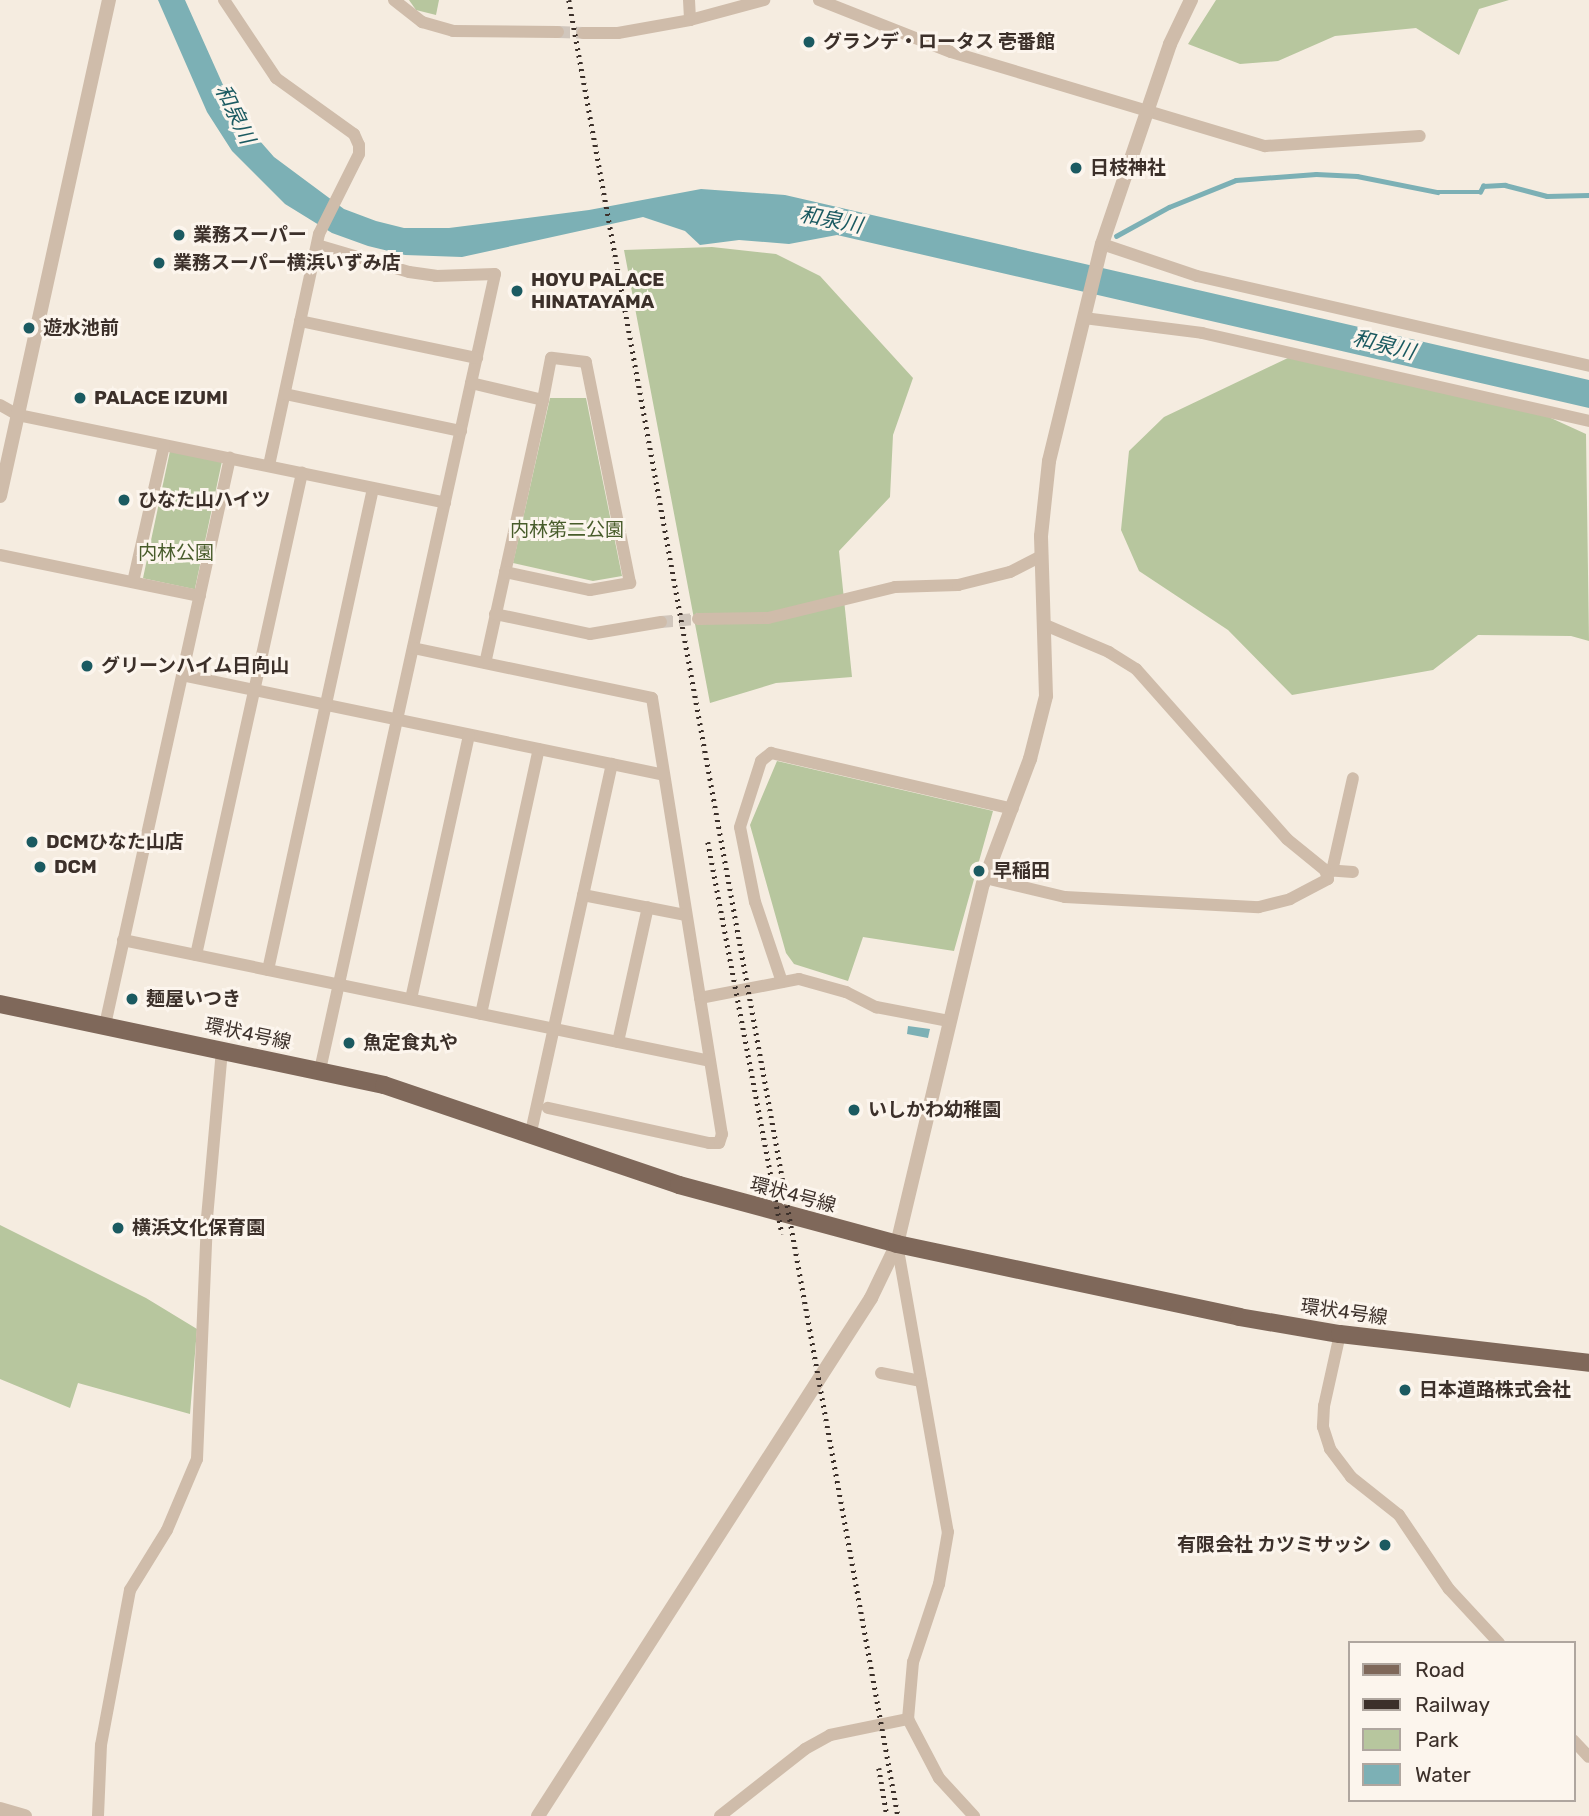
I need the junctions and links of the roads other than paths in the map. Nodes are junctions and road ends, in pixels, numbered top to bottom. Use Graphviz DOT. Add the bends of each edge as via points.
graph roads {
  1 [pos="109,0"];
  2 [pos="224,0"];
  3 [pos="394,0"];
  4 [pos="690,0"];
  5 [pos="764,0"];
  6 [pos="819,0"];
  7 [pos="1191,0"];
  8 [pos="690,20"];
  9 [pos="558,32"];
  10 [pos="583,33"];
  11 [pos="1147,113"];
  12 [pos="1420,136"];
  13 [pos="1102,244"];
  14 [pos="317,245"];
  15 [pos="1084,318"];
  16 [pos="300,321"];
  17 [pos="477,358"];
  18 [pos="1589,366"];
  19 [pos="471,383"];
  20 [pos="285,394"];
  21 [pos="543,400"];
  22 [pos="0,405"];
  23 [pos="18,415"];
  24 [pos="1589,421"];
  25 [pos="461,431"];
  26 [pos="164,445"];
  27 [pos="230,458"];
  28 [pos="269,466"];
  29 [pos="302,473"];
  30 [pos="373,488"];
  31 [pos="0,496"];
  32 [pos="445,503"];
  33 [pos="0,555"];
  34 [pos="1042,556"];
  35 [pos="505,572"];
  36 [pos="133,582"];
  37 [pos="200,596"];
  38 [pos="495,614"];
  39 [pos="698,619"];
  40 [pos="661,622"];
  41 [pos="1045,625"];
  42 [pos="413,648"];
  43 [pos="485,663"];
  44 [pos="181,675"];
  45 [pos="254,690"];
  46 [pos="326,705"];
  47 [pos="397,720"];
  48 [pos="468,735"];
  49 [pos="539,749"];
  50 [pos="612,764"];
  51 [pos="663,775"];
  52 [pos="1353,778"];
  53 [pos="1013,808"];
  54 [pos="1329,871"];
  55 [pos="1353,872"];
  56 [pos="985,878"];
  57 [pos="583,895"];
  58 [pos="648,907"];
  59 [pos="686,915"];
  60 [pos="123,940"];
  61 [pos="196,955"];
  62 [pos="268,970"];
  63 [pos="782,982"];
  64 [pos="339,984"];
  65 [pos="700,998"];
  66 [pos="411,999"];
  67 [pos="0,1004"];
  68 [pos="481,1014"];
  69 [pos="950,1021"];
  70 [pos="105,1025"];
  71 [pos="553,1028"];
  72 [pos="618,1042"];
  73 [pos="222,1050"];
  74 [pos="710,1061"];
  75 [pos="320,1070"];
  76 [pos="548,1108"];
  77 [pos="531,1132"];
  78 [pos="897,1244"];
  79 [pos="1340,1334"];
  80 [pos="1589,1363"];
  81 [pos="881,1373"];
  82 [pos="921,1381"];
  83 [pos="1497,1641"];
  84 [pos="904,1719"];
  85 [pos="1575,1742"];
  86 [pos="1589,1758"];
  87 [pos="0,1809"];
  88 [pos="25,1816"];
  89 [pos="98,1816"];
  90 [pos="538,1816"];
  91 [pos="720,1816"];
  92 [pos="974,1816"];
  1 -- 23 [label="street"];
  2 -- 14 [label="street" via="276,78 354,134 359,154"];
  3 -- 9 [label="street" via="422,22 453,31"];
  4 -- 8 [label="street"];
  5 -- 8 [label="street"];
  6 -- 11 [label="street" via="951,52"];
  7 -- 11 [label="street" via="1178,22"];
  8 -- 10 [label="street" via="618,33"];
  11 -- 12 [label="street" via="1285,148"];
  11 -- 13 [label="street"];
  13 -- 15 [label="street"];
  13 -- 18 [label="street" via="1197,276"];
  14 -- 16 [label="street"];
  14 -- 17 [label="street" via="409,272 495,274"];
  15 -- 24 [label="street" via="1202,332"];
  15 -- 34 [label="street" via="1049,461"];
  16 -- 17 [label="street"];
  16 -- 20 [label="street"];
  17 -- 19 [label="street"];
  19 -- 21 [label="street"];
  19 -- 25 [label="street"];
  20 -- 25 [label="street"];
  20 -- 28 [label="street"];
  21 -- 35 [label="street"];
  21 -- 35 [label="street" via="551,358 592,363 630,583 590,590"];
  22 -- 23 [label="street"];
  23 -- 26 [label="street"];
  23 -- 31 [label="street"];
  25 -- 32 [label="street"];
  26 -- 27 [label="street"];
  26 -- 36 [label="street"];
  27 -- 28 [label="street"];
  27 -- 37 [label="street"];
  28 -- 29 [label="street"];
  29 -- 30 [label="street"];
  29 -- 45 [label="street"];
  30 -- 32 [label="street"];
  30 -- 46 [label="street"];
  32 -- 42 [label="street"];
  33 -- 36 [label="street"];
  34 -- 39 [label="street" via="1010,572 958,585 895,587 768,618"];
  34 -- 41 [label="street"];
  35 -- 38 [label="street"];
  36 -- 37 [label="street"];
  37 -- 44 [label="street"];
  38 -- 40 [label="street" via="590,634"];
  38 -- 43 [label="street"];
  41 -- 53 [label="street" via="1046,696"];
  41 -- 54 [label="street" via="1109,652 1136,669 1287,839"];
  42 -- 43 [label="street"];
  42 -- 47 [label="street"];
  43 -- 51 [label="street" via="652,698"];
  44 -- 45 [label="street"];
  44 -- 60 [label="street"];
  45 -- 46 [label="street"];
  45 -- 61 [label="street"];
  46 -- 47 [label="street"];
  46 -- 62 [label="street"];
  47 -- 48 [label="street"];
  47 -- 64 [label="street"];
  48 -- 49 [label="street"];
  48 -- 66 [label="street"];
  49 -- 50 [label="street"];
  49 -- 68 [label="street"];
  50 -- 51 [label="street"];
  50 -- 57 [label="street"];
  51 -- 59 [label="street"];
  52 -- 54 [label="street"];
  53 -- 56 [label="street"];
  53 -- 63 [label="street" via="771,753 761,761 740,827 755,902"];
  54 -- 55 [label="street"];
  54 -- 56 [label="street" via="1328,879 1290,899 1259,907 1065,897"];
  56 -- 69 [label="street"];
  57 -- 58 [label="street"];
  57 -- 71 [label="street"];
  58 -- 59 [label="street"];
  58 -- 72 [label="street"];
  59 -- 65 [label="street"];
  60 -- 61 [label="street"];
  60 -- 70 [label="street"];
  61 -- 62 [label="street"];
  62 -- 64 [label="street"];
  63 -- 65 [label="street"];
  63 -- 69 [label="street" via="799,979 846,992 876,1007"];
  64 -- 66 [label="street"];
  64 -- 75 [label="street"];
  65 -- 74 [label="street"];
  66 -- 68 [label="street"];
  67 -- 70 [label="main road, 環状4号線"];
  68 -- 71 [label="street"];
  69 -- 78 [label="street"];
  70 -- 73 [label="main road, 環状4号線"];
  71 -- 72 [label="street"];
  71 -- 77 [label="street"];
  72 -- 74 [label="street"];
  73 -- 75 [label="main road, 環状4号線"];
  73 -- 89 [label="street" via="207,1218 197,1459 167,1530 130,1590 101,1745"];
  74 -- 76 [label="street" via="722,1134 719,1143"];
  75 -- 77 [label="main road, 環状4号線" via="443,1102"];
  77 -- 78 [label="main road, 環状4号線" via="743,1204"];
  78 -- 79 [label="main road, 環状4号線" via="1202,1310"];
  78 -- 82 [label="street"];
  78 -- 90 [label="street" via="871,1298"];
  79 -- 80 [label="main road, 環状4号線"];
  79 -- 83 [label="street" via="1324,1406 1323,1427 1330,1449 1352,1477 1399,1515 1449,1589"];
  81 -- 82 [label="street"];
  82 -- 84 [label="street" via="948,1532 939,1584 913,1662"];
  84 -- 91 [label="street" via="842,1730 805,1749"];
  84 -- 92 [label="street" via="939,1778"];
  85 -- 86 [label="street"];
  87 -- 88 [label="street"];
}
